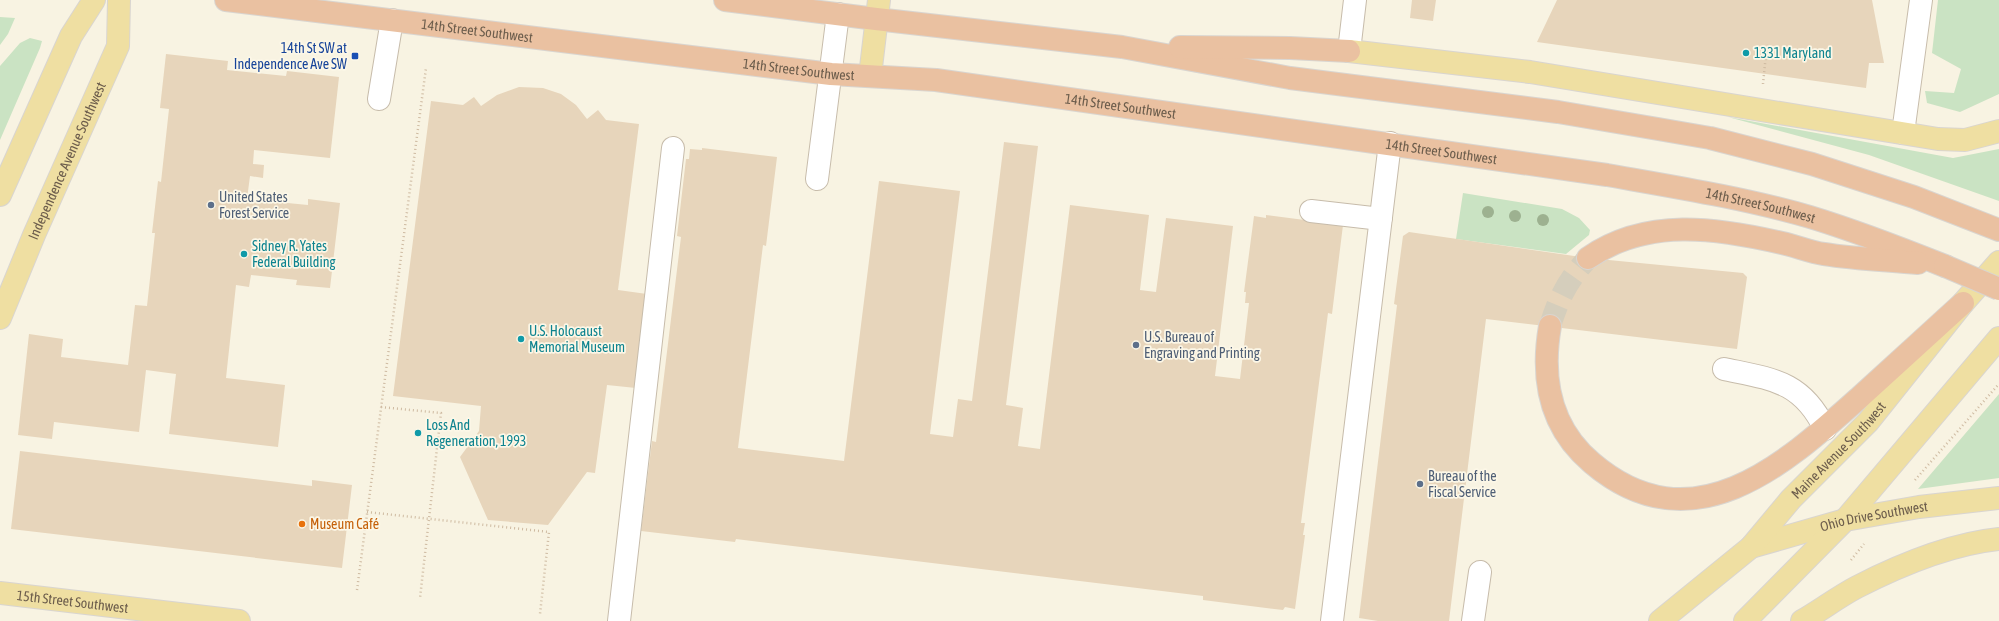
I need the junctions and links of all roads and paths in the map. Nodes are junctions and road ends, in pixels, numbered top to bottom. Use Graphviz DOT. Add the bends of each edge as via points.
graph roads {
  1 [pos="94,0"];
  2 [pos="119,0"];
  3 [pos="226,0"];
  4 [pos="725,0"];
  5 [pos="1355,0"];
  6 [pos="1921,0"];
  7 [pos="877,10"];
  8 [pos="838,14"];
  9 [pos="392,20"];
  10 [pos="1767,44"];
  11 [pos="1122,47"];
  12 [pos="1349,51"];
  13 [pos="426,68"];
  14 [pos="831,74"];
  15 [pos="870,76"];
  16 [pos="1762,88"];
  17 [pos="380,99"];
  18 [pos="1999,131"];
  19 [pos="1903,133"];
  20 [pos="1390,143"];
  21 [pos="672,148"];
  22 [pos="817,180"];
  23 [pos="0,195"];
  24 [pos="1311,211"];
  25 [pos="1381,219"];
  26 [pos="1990,226"];
  27 [pos="1588,258"];
  28 [pos="1999,262"];
  29 [pos="1945,266"];
  30 [pos="1999,288"];
  31 [pos="1963,303"];
  32 [pos="0,318"];
  33 [pos="1550,326"];
  34 [pos="1998,340"];
  35 [pos="1724,369"];
  36 [pos="1998,385"];
  37 [pos="381,407"];
  38 [pos="1825,429"];
  39 [pos="1912,484"];
  40 [pos="1999,498"];
  41 [pos="367,512"];
  42 [pos="429,519"];
  43 [pos="1845,520"];
  44 [pos="1999,539"];
  45 [pos="1751,546"];
  46 [pos="1480,572"];
  47 [pos="357,590"];
  48 [pos="0,593"];
  49 [pos="420,598"];
  50 [pos="540,614"];
  51 [pos="240,621"];
  52 [pos="619,621"];
  53 [pos="1332,621"];
  54 [pos="1473,621"];
  55 [pos="1660,621"];
  56 [pos="1745,621"];
  57 [pos="1802,621"];
  1 -- 23 [label="main road" via="71,36"];
  2 -- 32 [label="main road, Independence Avenue Southwest" via="118,46"];
  3 -- 9 [label="highway, 14th Street Southwest"];
  4 -- 8 [label="highway"];
  5 -- 12 [label="street"];
  6 -- 19 [label="street"];
  7 -- 8 [label="highway"];
  7 -- 11 [label="highway"];
  7 -- 15 [label="main road"];
  8 -- 14 [label="street"];
  9 -- 14 [label="highway, 14th Street Southwest"];
  9 -- 17 [label="street"];
  10 -- 16 [label="path"];
  11 -- 12 [label="highway"];
  11 -- 26 [label="highway" via="1290,78 1558,112 1710,138 1858,178"];
  12 -- 19 [label="main road" via="1538,74"];
  13 -- 37 [label="path"];
  14 -- 15 [label="highway, 14th Street Southwest"];
  14 -- 22 [label="street"];
  15 -- 20 [label="highway, 14th Street Southwest" via="943,82"];
  18 -- 19 [label="main road" via="1965,140 1938,139"];
  20 -- 25 [label="street"];
  20 -- 29 [label="highway, 14th Street Southwest" via="1615,176 1759,204 1810,217"];
  21 -- 52 [label="street"];
  24 -- 25 [label="street"];
  25 -- 53 [label="street"];
  27 -- 29 [label="highway" via="1618,240 1648,232 1680,228 1710,229 1746,235 1822,254"];
  28 -- 31 [label="main road, Maine Avenue Southwest"];
  29 -- 30 [label="highway, 14th Street Southwest, bridge"];
  31 -- 38 [label="highway"];
  31 -- 45 [label="main road, Maine Avenue Southwest" via="1868,422 1792,499"];
  33 -- 38 [label="highway" via="1546,376 1551,398 1564,428 1586,458 1600,470 1643,493 1686,499 1726,492 1769,470"];
  34 -- 43 [label="main road"];
  35 -- 38 [label="street" via="1775,380 1800,394 1818,414"];
  36 -- 39 [label="path"];
  37 -- 41 [label="path"];
  37 -- 42 [label="path" via="441,413"];
  40 -- 43 [label="main road, Ohio Drive Southwest" via="1919,507"];
  41 -- 42 [label="path"];
  41 -- 47 [label="path"];
  42 -- 49 [label="path"];
  42 -- 50 [label="path" via="549,532"];
  43 -- 45 [label="main road, Ohio Drive Southwest"];
  43 -- 56 [label="main road"];
  44 -- 57 [label="main road" via="1950,550 1903,566 1856,588"];
  45 -- 55 [label="main road, Maine Avenue Southwest"];
  46 -- 54 [label="street"];
  48 -- 51 [label="main road, 15th Street Southwest"];
}
